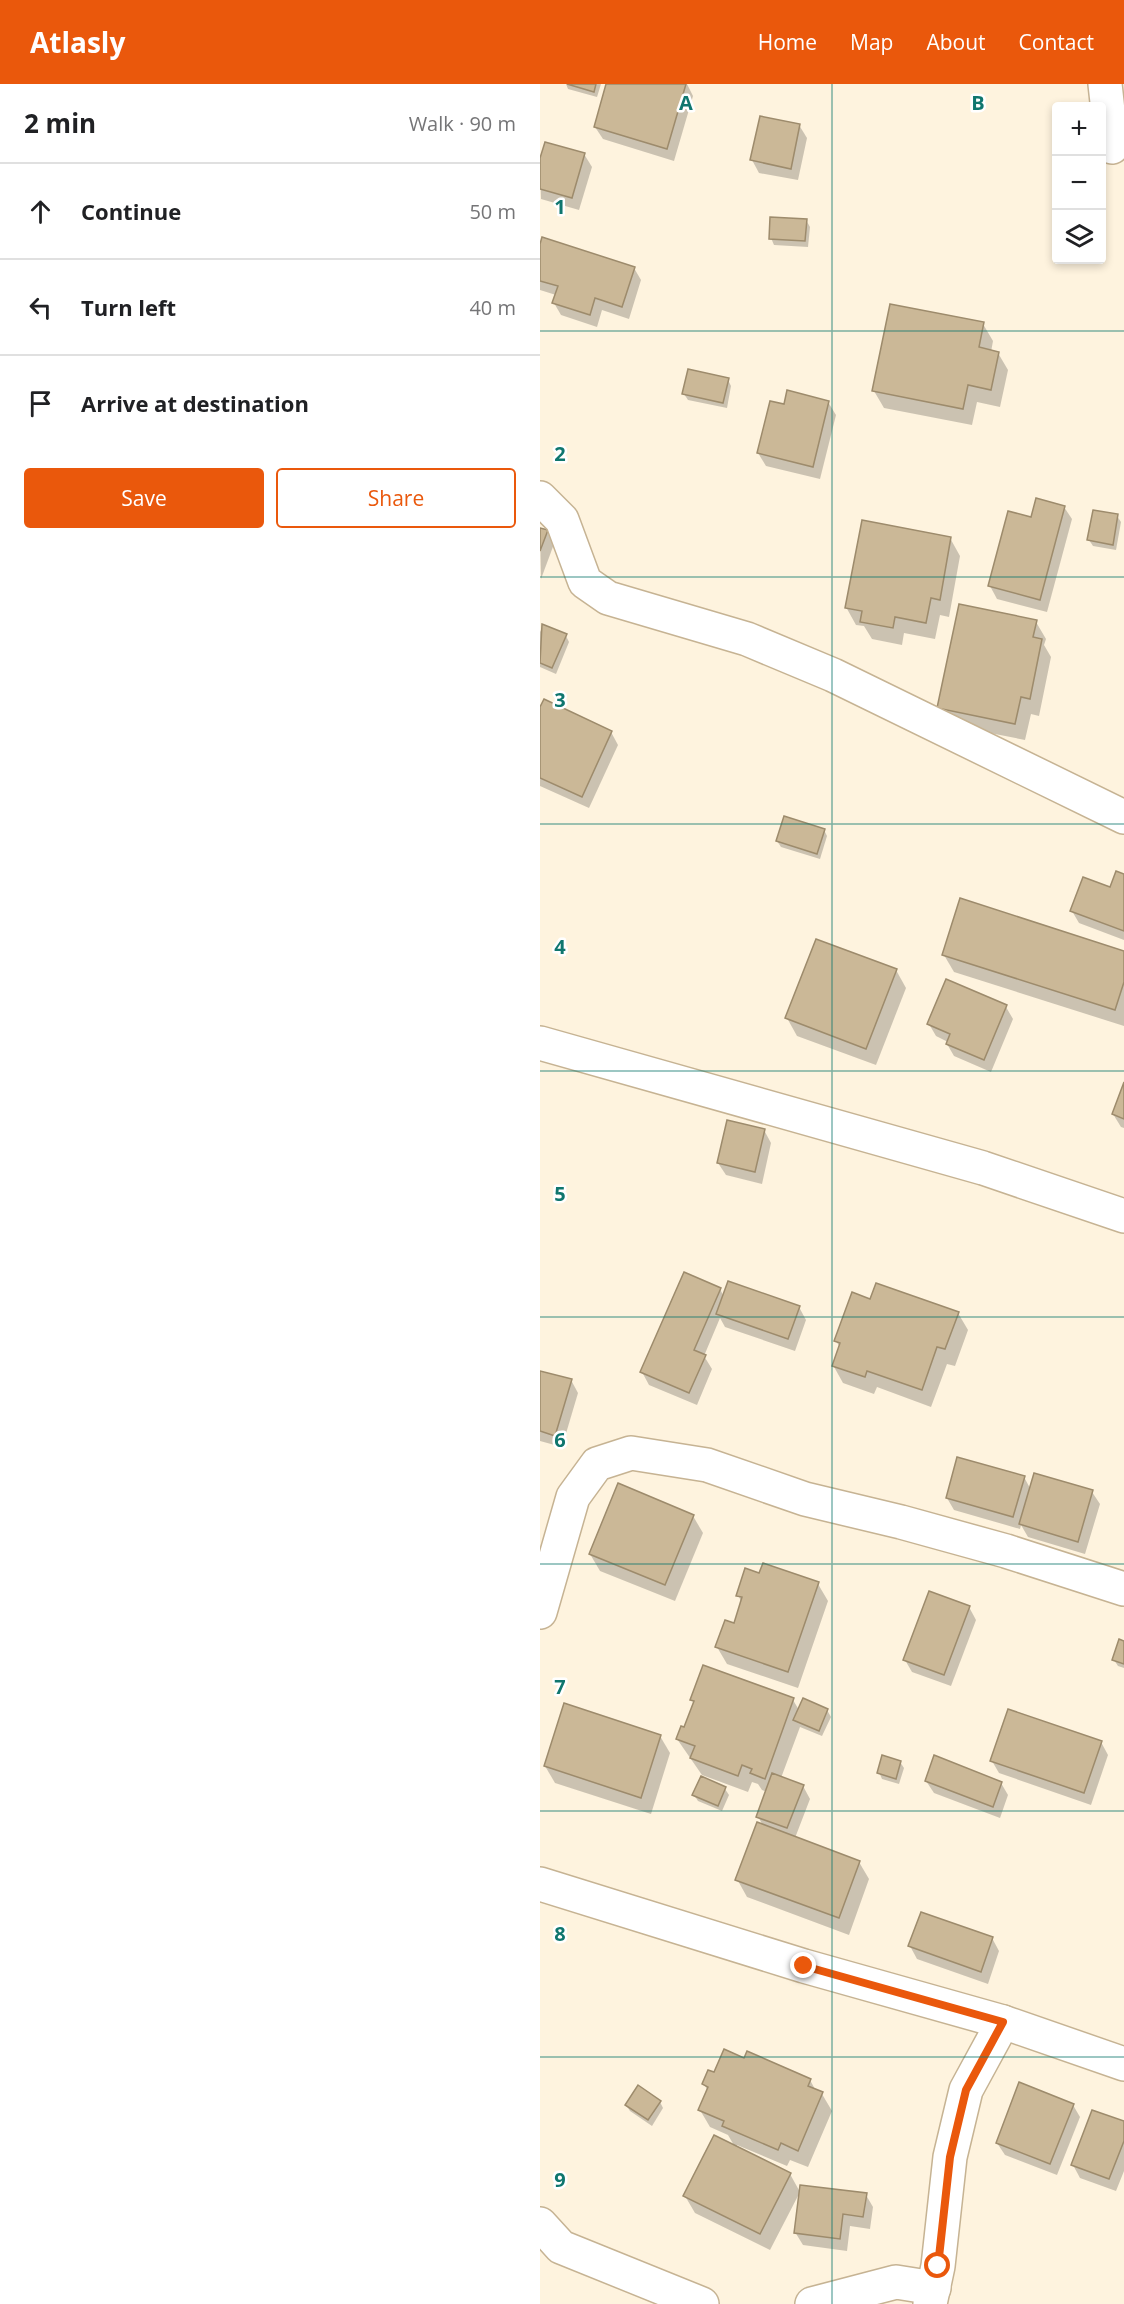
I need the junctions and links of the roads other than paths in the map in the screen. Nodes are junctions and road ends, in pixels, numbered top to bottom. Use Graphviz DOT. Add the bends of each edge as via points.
graph roads {
  1 [pos="1105,84"];
  2 [pos="1112,147"];
  3 [pos="540,498"];
  4 [pos="1124,818"];
  5 [pos="540,1043"];
  6 [pos="1124,1216"];
  7 [pos="1124,1589"];
  8 [pos="540,1612"];
  9 [pos="540,1884"];
  10 [pos="1003,2022"];
  11 [pos="1124,2064"];
  12 [pos="540,2224"];
  13 [pos="932,2296"];
  14 [pos="702,2304"];
  15 [pos="812,2304"];
  1 -- 2 [label="street"];
  3 -- 4 [label="street" via="562,520 585,582 608,598 747,639 833,675"];
  5 -- 6 [label="street" via="983,1168"];
  7 -- 8 [label="street" via="996,1548 805,1499 707,1465 631,1453 597,1464 573,1497"];
  9 -- 10 [label="street" via="804,1966"];
  10 -- 11 [label="street"];
  10 -- 13 [label="street" via="966,2090 950,2157"];
  12 -- 14 [label="street" via="561,2247"];
  13 -- 15 [label="street" via="896,2282"];
}
